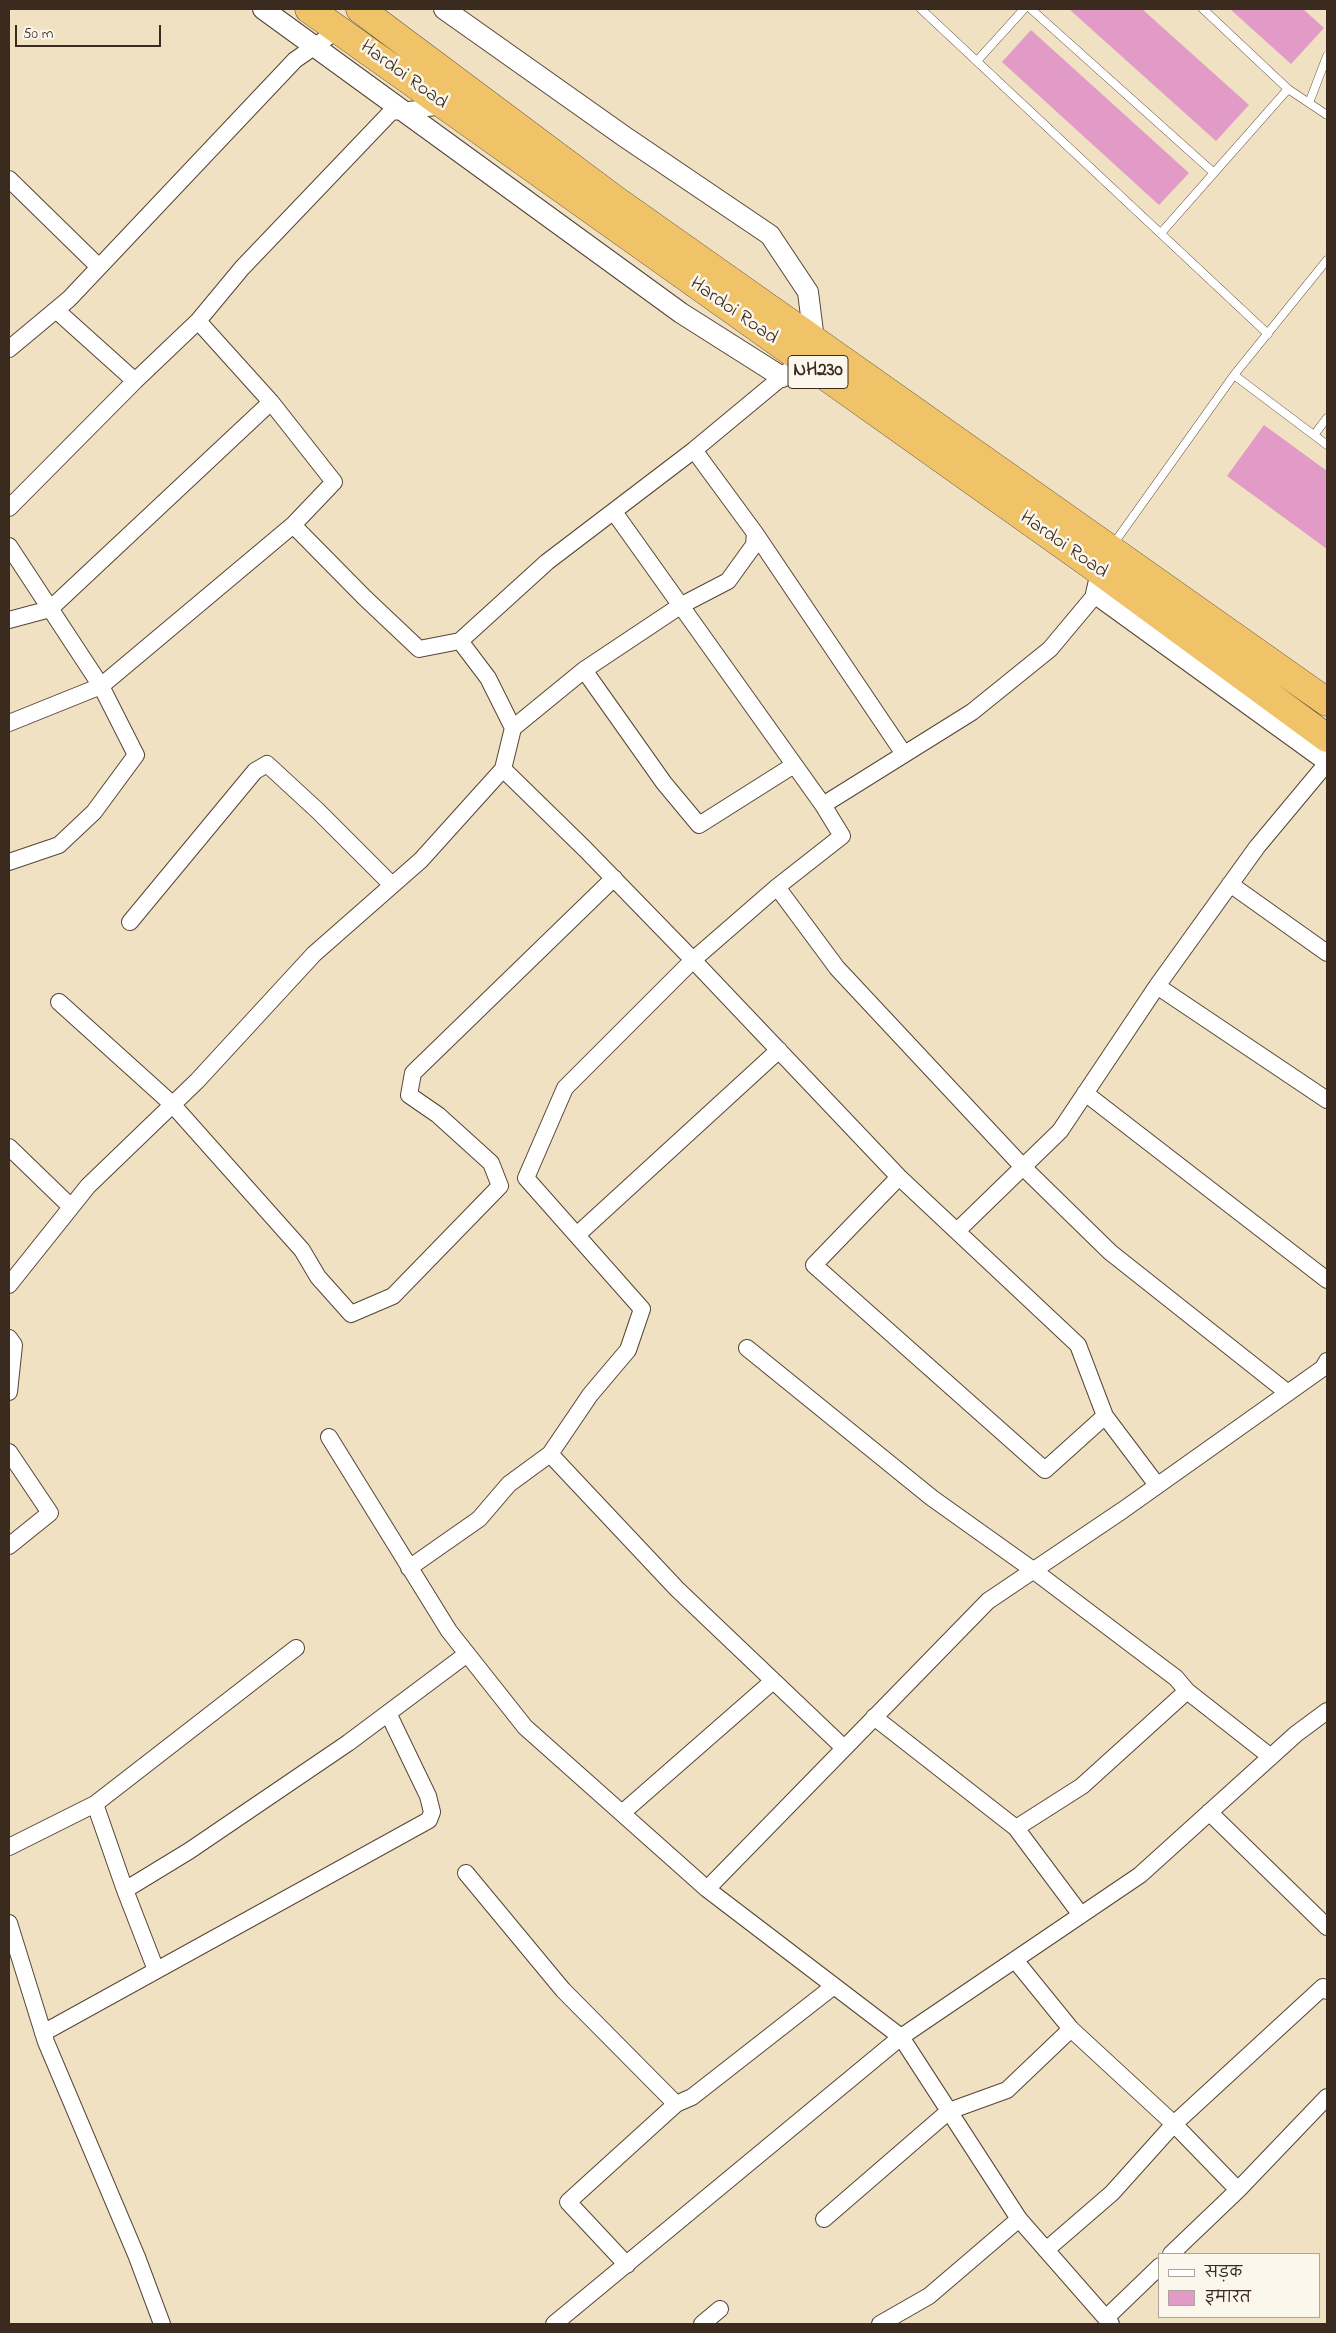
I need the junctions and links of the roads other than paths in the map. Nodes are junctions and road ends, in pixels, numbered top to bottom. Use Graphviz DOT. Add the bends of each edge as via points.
graph roads {
  1 [pos="263,9"];
  2 [pos="309,9"];
  3 [pos="360,9"];
  4 [pos="444,9"];
  5 [pos="921,9"];
  6 [pos="1024,9"];
  7 [pos="1032,9"];
  8 [pos="1204,9"];
  9 [pos="338,30"];
  10 [pos="313,47"];
  11 [pos="1327,56"];
  12 [pos="977,61"];
  13 [pos="1288,88"];
  14 [pos="1309,103"];
  15 [pos="445,106"];
  16 [pos="403,111"];
  17 [pos="1327,115"];
  18 [pos="1214,173"];
  19 [pos="9,179"];
  20 [pos="1161,233"];
  21 [pos="1327,260"];
  22 [pos="99,267"];
  23 [pos="56,310"];
  24 [pos="198,320"];
  25 [pos="1268,334"];
  26 [pos="12,340"];
  27 [pos="810,352"];
  28 [pos="1234,375"];
  29 [pos="782,377"];
  30 [pos="134,381"];
  31 [pos="271,402"];
  32 [pos="1327,418"];
  33 [pos="1314,435"];
  34 [pos="1327,445"];
  35 [pos="694,450"];
  36 [pos="9,508"];
  37 [pos="614,512"];
  38 [pos="294,525"];
  39 [pos="755,533"];
  40 [pos="9,546"];
  41 [pos="1102,572"];
  42 [pos="680,606"];
  43 [pos="50,609"];
  44 [pos="9,620"];
  45 [pos="460,641"];
  46 [pos="584,670"];
  47 [pos="101,686"];
  48 [pos="1327,702"];
  49 [pos="9,723"];
  50 [pos="513,728"];
  51 [pos="1327,738"];
  52 [pos="904,754"];
  53 [pos="1327,762"];
  54 [pos="794,765"];
  55 [pos="503,769"];
  56 [pos="823,804"];
  57 [pos="9,862"];
  58 [pos="614,878"];
  59 [pos="1230,884"];
  60 [pos="392,885"];
  61 [pos="777,887"];
  62 [pos="130,922"];
  63 [pos="1327,953"];
  64 [pos="693,960"];
  65 [pos="1158,986"];
  66 [pos="60,1002"];
  67 [pos="778,1050"];
  68 [pos="1086,1094"];
  69 [pos="1327,1100"];
  70 [pos="172,1104"];
  71 [pos="9,1147"];
  72 [pos="1024,1167"];
  73 [pos="899,1176"];
  74 [pos="71,1207"];
  75 [pos="957,1231"];
  76 [pos="578,1234"];
  77 [pos="1327,1280"];
  78 [pos="9,1285"];
  79 [pos="9,1338"];
  80 [pos="747,1348"];
  81 [pos="1326,1365"];
  82 [pos="9,1392"];
  83 [pos="1288,1393"];
  84 [pos="1105,1416"];
  85 [pos="328,1437"];
  86 [pos="9,1452"];
  87 [pos="550,1454"];
  88 [pos="1158,1485"];
  89 [pos="9,1546"];
  90 [pos="410,1568"];
  91 [pos="1033,1570"];
  92 [pos="296,1648"];
  93 [pos="467,1654"];
  94 [pos="772,1681"];
  95 [pos="1187,1691"];
  96 [pos="1327,1711"];
  97 [pos="388,1713"];
  98 [pos="874,1717"];
  99 [pos="844,1748"];
  100 [pos="1271,1757"];
  101 [pos="95,1804"];
  102 [pos="1209,1812"];
  103 [pos="622,1813"];
  104 [pos="1016,1828"];
  105 [pos="9,1847"];
  106 [pos="466,1873"];
  107 [pos="707,1889"];
  108 [pos="125,1890"];
  109 [pos="1081,1914"];
  110 [pos="1327,1927"];
  111 [pos="10,1933"];
  112 [pos="1015,1960"];
  113 [pos="156,1970"];
  114 [pos="834,1986"];
  115 [pos="1327,1991"];
  116 [pos="1071,2029"];
  117 [pos="43,2033"];
  118 [pos="901,2037"];
  119 [pos="1327,2097"];
  120 [pos="676,2104"];
  121 [pos="949,2111"];
  122 [pos="1174,2124"];
  123 [pos="1238,2190"];
  124 [pos="824,2219"];
  125 [pos="1019,2219"];
  126 [pos="1046,2250"];
  127 [pos="1173,2253"];
  128 [pos="627,2265"];
  129 [pos="1158,2268"];
  130 [pos="720,2309"];
  131 [pos="904,2319"];
  132 [pos="1109,2321"];
  133 [pos="162,2324"];
  134 [pos="554,2324"];
  135 [pos="702,2324"];
  136 [pos="880,2324"];
  1 -- 10 [label="street"];
  2 -- 9 [label="highway, Hardoi Road / NH230"];
  3 -- 27 [label="highway, Hardoi Road / NH230" via="617,201"];
  4 -- 27 [label="street" via="770,235 808,292"];
  5 -- 12 [label="lane"];
  6 -- 12 [label="lane"];
  7 -- 18 [label="lane"];
  8 -- 13 [label="lane"];
  9 -- 10 [label="street"];
  9 -- 15 [label="highway, Hardoi Road / NH230"];
  10 -- 16 [label="street"];
  10 -- 22 [label="street" via="295,60"];
  11 -- 14 [label="lane"];
  12 -- 20 [label="lane"];
  13 -- 14 [label="lane"];
  13 -- 18 [label="lane"];
  14 -- 17 [label="lane"];
  15 -- 16 [label="street"];
  15 -- 27 [label="highway, Hardoi Road / NH230"];
  16 -- 24 [label="street" via="391,112 242,268"];
  16 -- 29 [label="street" via="681,314"];
  18 -- 20 [label="lane"];
  19 -- 22 [label="street"];
  20 -- 25 [label="lane"];
  21 -- 25 [label="lane"];
  22 -- 23 [label="street"];
  23 -- 26 [label="street"];
  23 -- 30 [label="street"];
  24 -- 30 [label="street"];
  24 -- 31 [label="street"];
  25 -- 28 [label="lane"];
  27 -- 29 [label="street"];
  27 -- 41 [label="highway, Hardoi Road / NH230"];
  28 -- 33 [label="lane"];
  28 -- 41 [label="lane"];
  29 -- 35 [label="street"];
  30 -- 36 [label="street"];
  31 -- 38 [label="street" via="334,482"];
  31 -- 43 [label="street"];
  32 -- 33 [label="lane"];
  33 -- 34 [label="lane"];
  35 -- 37 [label="street"];
  35 -- 39 [label="street"];
  37 -- 42 [label="street"];
  37 -- 45 [label="street" via="547,562"];
  38 -- 45 [label="street" via="419,649"];
  38 -- 47 [label="street"];
  39 -- 42 [label="street" via="754,544 728,581"];
  39 -- 52 [label="street"];
  40 -- 43 [label="street"];
  41 -- 48 [label="highway, Hardoi Road / NH230"];
  41 -- 51 [label="highway, Hardoi Road / NH230"];
  41 -- 52 [label="street" via="1050,649 972,712"];
  41 -- 53 [label="street"];
  42 -- 46 [label="street"];
  42 -- 54 [label="street"];
  43 -- 44 [label="street"];
  43 -- 47 [label="street"];
  45 -- 50 [label="street" via="488,678"];
  46 -- 50 [label="street"];
  46 -- 54 [label="street" via="664,783 699,825"];
  47 -- 49 [label="street"];
  47 -- 57 [label="street" via="136,755 94,812 59,844"];
  50 -- 55 [label="street"];
  52 -- 56 [label="street"];
  53 -- 59 [label="street"];
  54 -- 56 [label="street"];
  55 -- 58 [label="street"];
  55 -- 60 [label="street" via="421,860"];
  56 -- 61 [label="street" via="842,836"];
  58 -- 64 [label="street"];
  58 -- 70 [label="street" via="412,1073 409,1094 438,1115 491,1163 500,1186 393,1296 351,1314 318,1277 302,1250"];
  59 -- 63 [label="street"];
  59 -- 65 [label="street"];
  60 -- 62 [label="street" via="318,810 266,764 255,771"];
  60 -- 70 [label="street" via="314,954"];
  61 -- 64 [label="street"];
  61 -- 72 [label="street" via="837,968"];
  64 -- 67 [label="street"];
  64 -- 76 [label="street" via="565,1088 526,1178"];
  65 -- 68 [label="street"];
  65 -- 69 [label="street"];
  66 -- 70 [label="street"];
  67 -- 73 [label="street"];
  67 -- 76 [label="street"];
  68 -- 72 [label="street" via="1060,1131"];
  68 -- 77 [label="street"];
  70 -- 74 [label="street" via="88,1186"];
  71 -- 74 [label="street"];
  72 -- 75 [label="street"];
  72 -- 83 [label="street" via="1110,1252"];
  73 -- 75 [label="street"];
  73 -- 84 [label="street" via="814,1265 1044,1470"];
  74 -- 78 [label="street"];
  75 -- 84 [label="street" via="1078,1345"];
  76 -- 87 [label="street" via="642,1309 628,1350 590,1395"];
  79 -- 82 [label="street" via="14,1345"];
  80 -- 91 [label="street" via="932,1498"];
  81 -- 83 [label="street"];
  83 -- 88 [label="street"];
  84 -- 88 [label="street"];
  85 -- 90 [label="street"];
  86 -- 89 [label="street" via="50,1513"];
  87 -- 90 [label="street" via="509,1484 480,1519"];
  87 -- 94 [label="street" via="677,1589"];
  88 -- 91 [label="street"];
  90 -- 93 [label="street"];
  91 -- 95 [label="street" via="1176,1678"];
  91 -- 98 [label="street" via="988,1601"];
  92 -- 101 [label="street"];
  93 -- 97 [label="street"];
  93 -- 103 [label="street" via="525,1726"];
  94 -- 99 [label="street"];
  94 -- 103 [label="street"];
  95 -- 100 [label="street"];
  95 -- 104 [label="street" via="1082,1786"];
  96 -- 100 [label="street"];
  97 -- 108 [label="street" via="189,1851"];
  97 -- 113 [label="street" via="428,1796 432,1812 429,1820"];
  98 -- 99 [label="street"];
  98 -- 104 [label="street"];
  99 -- 107 [label="street"];
  100 -- 102 [label="street"];
  101 -- 105 [label="street"];
  101 -- 108 [label="street"];
  102 -- 109 [label="street" via="1140,1874"];
  102 -- 110 [label="street"];
  103 -- 107 [label="street"];
  104 -- 109 [label="street"];
  106 -- 120 [label="street" via="563,1990"];
  107 -- 114 [label="street"];
  108 -- 113 [label="street"];
  109 -- 112 [label="street"];
  111 -- 117 [label="street"];
  112 -- 116 [label="street"];
  112 -- 118 [label="street"];
  113 -- 117 [label="street"];
  114 -- 118 [label="street"];
  114 -- 120 [label="street" via="692,2097"];
  115 -- 122 [label="street" via="1323,1987"];
  116 -- 121 [label="street" via="1007,2090"];
  116 -- 122 [label="street"];
  117 -- 133 [label="street"];
  118 -- 121 [label="street"];
  118 -- 128 [label="street"];
  119 -- 123 [label="street"];
  120 -- 128 [label="street" via="568,2202"];
  121 -- 124 [label="street"];
  121 -- 125 [label="street"];
  122 -- 123 [label="street"];
  122 -- 126 [label="street" via="1112,2193"];
  123 -- 127 [label="street"];
  125 -- 126 [label="street"];
  125 -- 131 [label="street"];
  126 -- 132 [label="street"];
  128 -- 134 [label="street"];
  129 -- 132 [label="street"];
  130 -- 135 [label="street"];
  131 -- 136 [label="street"];
}
